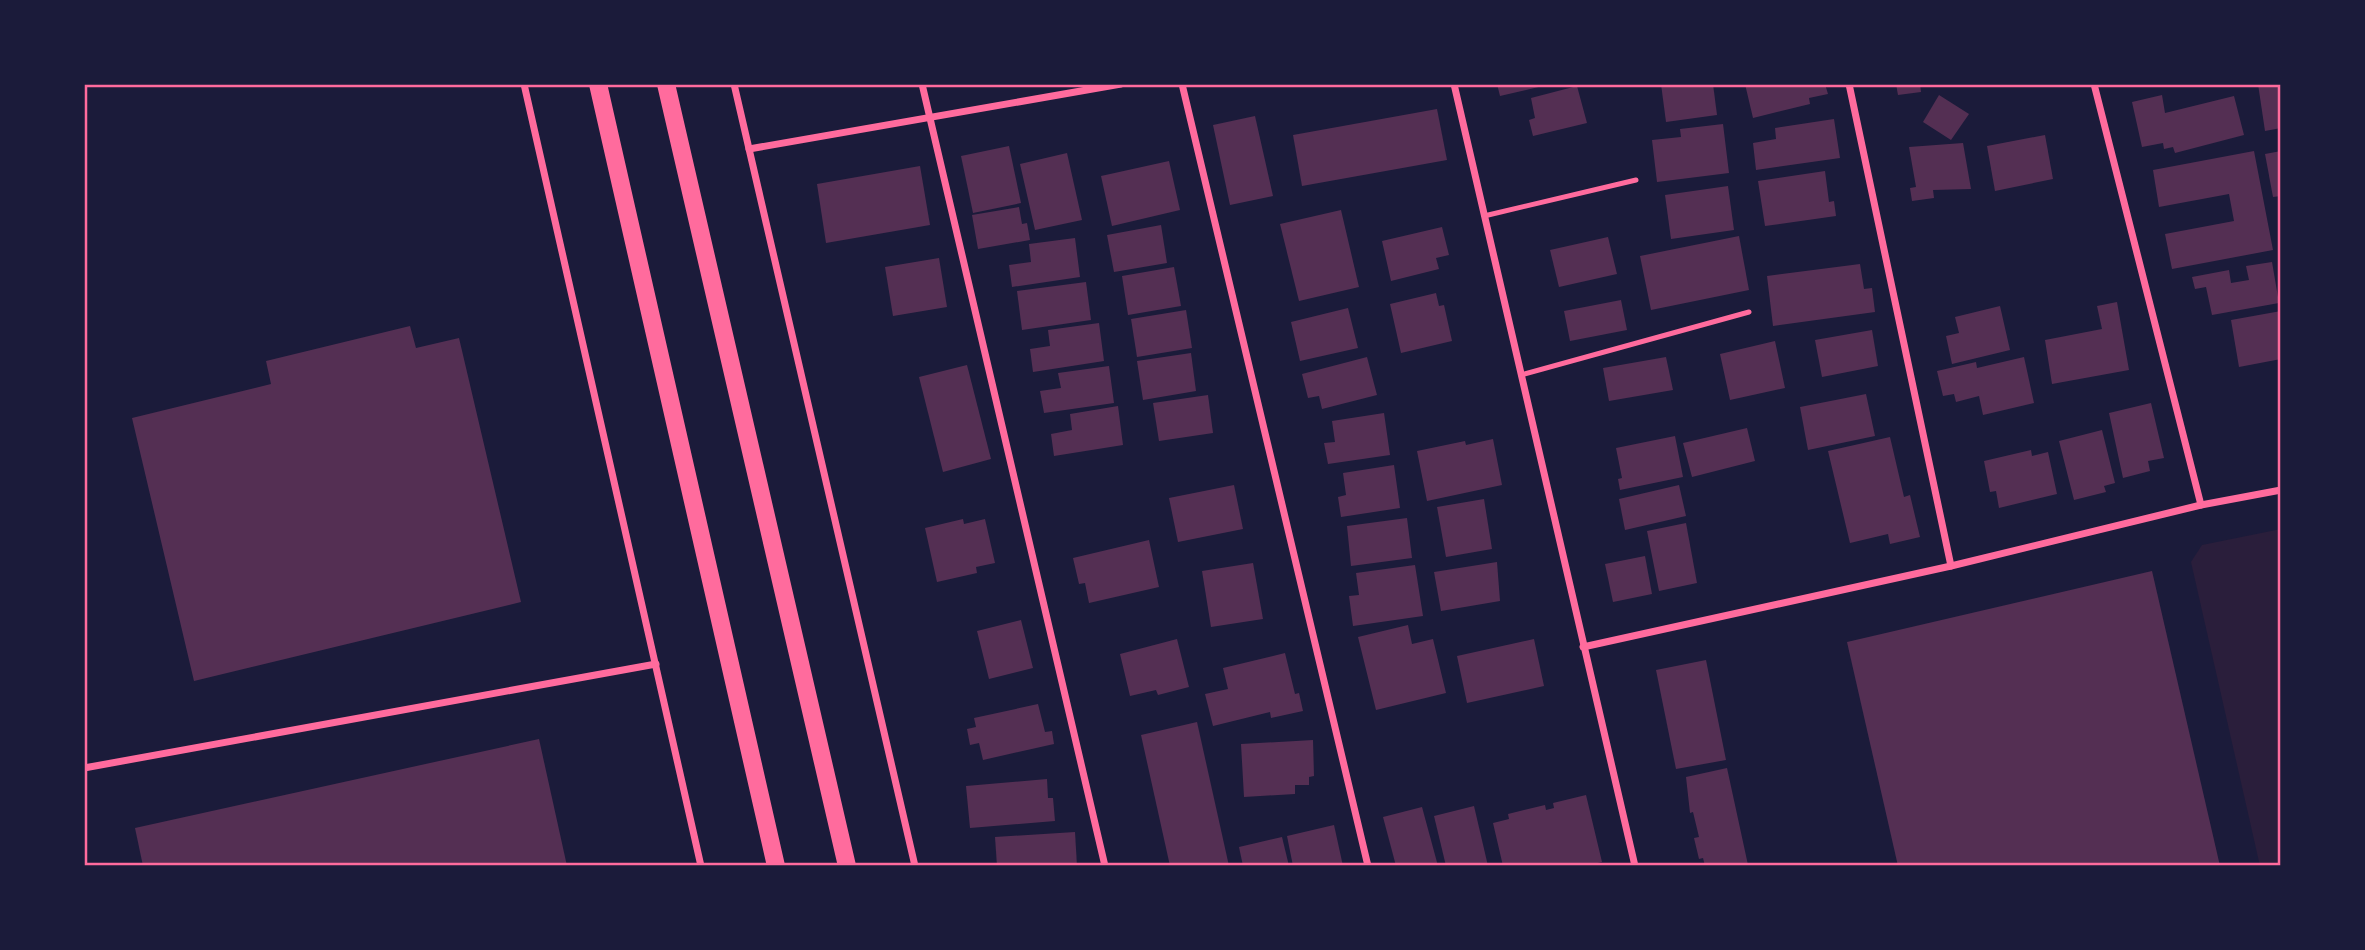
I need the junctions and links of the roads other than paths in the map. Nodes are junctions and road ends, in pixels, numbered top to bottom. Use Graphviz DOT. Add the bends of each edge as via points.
graph roads {
  1 [pos="524,84"];
  2 [pos="598,84"];
  3 [pos="666,84"];
  4 [pos="734,84"];
  5 [pos="922,84"];
  6 [pos="1121,84"];
  7 [pos="1182,84"];
  8 [pos="1454,84"];
  9 [pos="1849,84"];
  10 [pos="2094,84"];
  11 [pos="931,117"];
  12 [pos="749,149"];
  13 [pos="1636,180"];
  14 [pos="1484,216"];
  15 [pos="1749,312"];
  16 [pos="1521,375"];
  17 [pos="2281,490"];
  18 [pos="2201,505"];
  19 [pos="1951,566"];
  20 [pos="1583,647"];
  21 [pos="656,664"];
  22 [pos="84,768"];
  23 [pos="701,866"];
  24 [pos="776,866"];
  25 [pos="847,866"];
  26 [pos="915,866"];
  27 [pos="1105,866"];
  28 [pos="1368,866"];
  29 [pos="1635,866"];
  1 -- 21 [label="street"];
  2 -- 24 [label="main road"];
  3 -- 25 [label="main road"];
  4 -- 12 [label="street"];
  5 -- 11 [label="street"];
  6 -- 11 [label="street"];
  7 -- 28 [label="street"];
  8 -- 14 [label="street"];
  9 -- 19 [label="street"];
  10 -- 18 [label="street"];
  11 -- 12 [label="street"];
  11 -- 27 [label="street"];
  12 -- 26 [label="street"];
  13 -- 14 [label="lane"];
  14 -- 16 [label="street"];
  15 -- 16 [label="lane"];
  16 -- 20 [label="street"];
  17 -- 18 [label="street"];
  18 -- 19 [label="street"];
  19 -- 20 [label="street"];
  20 -- 29 [label="street"];
  21 -- 22 [label="street"];
  21 -- 23 [label="street"];
}
